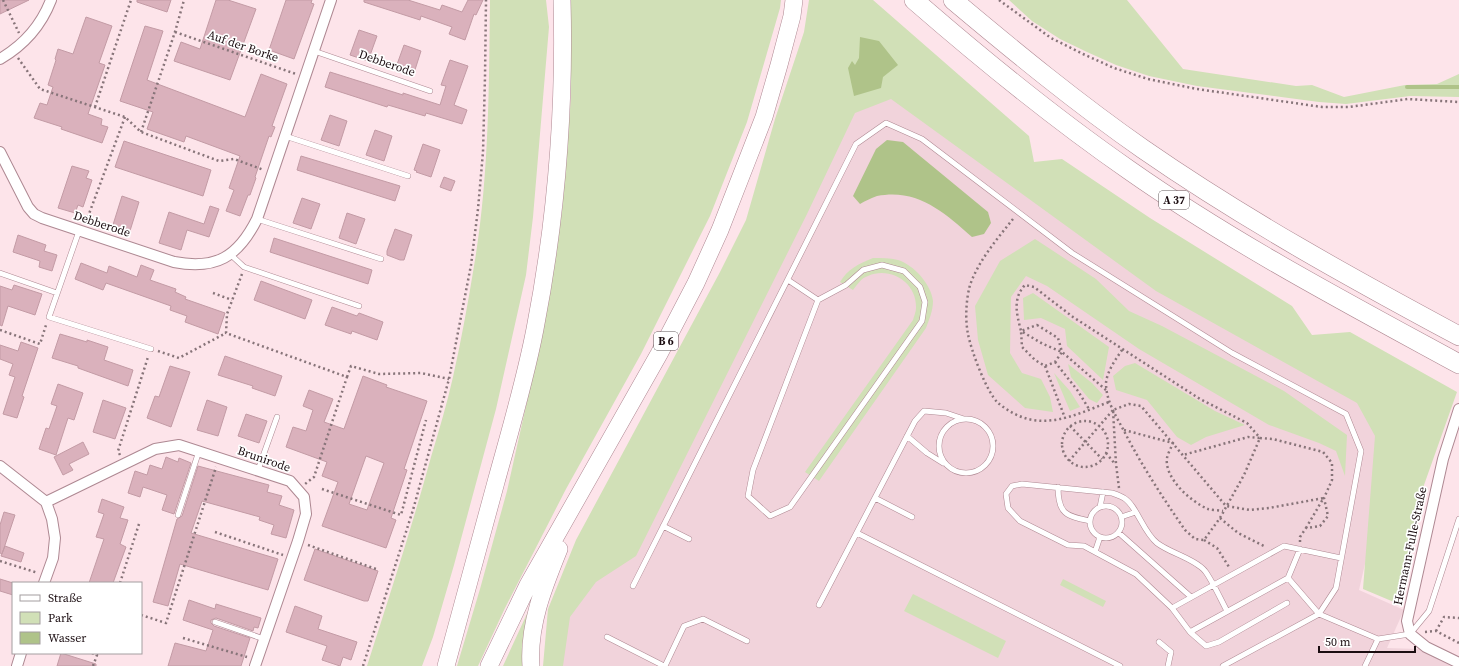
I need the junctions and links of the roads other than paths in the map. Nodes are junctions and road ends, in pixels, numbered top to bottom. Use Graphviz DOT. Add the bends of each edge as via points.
graph roads {
  1 [pos="51,0"];
  2 [pos="331,0"];
  3 [pos="562,0"];
  4 [pos="794,0"];
  5 [pos="914,0"];
  6 [pos="953,0"];
  7 [pos="314,51"];
  8 [pos="0,59"];
  9 [pos="430,91"];
  10 [pos="285,136"];
  11 [pos="0,152"];
  12 [pos="408,176"];
  13 [pos="258,219"];
  14 [pos="81,231"];
  15 [pos="230,254"];
  16 [pos="381,259"];
  17 [pos="0,273"];
  18 [pos="788,280"];
  19 [pos="58,293"];
  20 [pos="818,300"];
  21 [pos="359,306"];
  22 [pos="1459,336"];
  23 [pos="151,349"];
  24 [pos="1459,364"];
  25 [pos="1459,409"];
  26 [pos="277,417"];
  27 [pos="964,419"];
  28 [pos="907,436"];
  29 [pos="199,451"];
  30 [pos="0,466"];
  31 [pos="948,466"];
  32 [pos="258,470"];
  33 [pos="1058,487"];
  34 [pos="1103,492"];
  35 [pos="579,498"];
  36 [pos="875,498"];
  37 [pos="46,502"];
  38 [pos="1100,508"];
  39 [pos="1136,512"];
  40 [pos="178,515"];
  41 [pos="912,517"];
  42 [pos="1121,517"];
  43 [pos="1459,518"];
  44 [pos="1090,521"];
  45 [pos="663,526"];
  46 [pos="857,533"];
  47 [pos="1118,533"];
  48 [pos="1100,537"];
  49 [pos="689,539"];
  50 [pos="1300,549"];
  51 [pos="1095,552"];
  52 [pos="1341,558"];
  53 [pos="1288,578"];
  54 [pos="46,580"];
  55 [pos="1213,585"];
  56 [pos="633,586"];
  57 [pos="1191,597"];
  58 [pos="1287,603"];
  59 [pos="819,605"];
  60 [pos="1172,608"];
  61 [pos="1228,611"];
  62 [pos="1319,614"];
  63 [pos="215,622"];
  64 [pos="1190,632"];
  65 [pos="1410,634"];
  66 [pos="607,637"];
  67 [pos="264,639"];
  68 [pos="1378,639"];
  69 [pos="747,641"];
  70 [pos="1159,642"];
  71 [pos="21,654"];
  72 [pos="256,663"];
  73 [pos="1459,663"];
  74 [pos="17,666"];
  75 [pos="446,666"];
  76 [pos="490,666"];
  77 [pos="531,666"];
  78 [pos="665,666"];
  79 [pos="1120,666"];
  80 [pos="1168,666"];
  81 [pos="1223,666"];
  82 [pos="1365,666"];
  1 -- 8 [label="street" via="43,19 31,35"];
  2 -- 7 [label="street, Debberode"];
  3 -- 75 [label="highway" via="560,121 555,195 546,268 520,396"];
  4 -- 35 [label="highway, B 6" via="792,16 764,117 720,230 659,354"];
  5 -- 24 [label="highway, A 37" via="1055,117 1130,171 1279,265"];
  6 -- 22 [label="highway, A 37" via="1077,101 1144,149 1293,244"];
  7 -- 9 [label="lane, Debberode"];
  7 -- 10 [label="street, Debberode"];
  10 -- 12 [label="lane"];
  10 -- 13 [label="street, Debberode"];
  11 -- 14 [label="street, Debberode" via="34,214"];
  13 -- 15 [label="street, Debberode" via="250,234"];
  13 -- 16 [label="lane"];
  14 -- 15 [label="street, Debberode" via="174,262 191,265 206,264"];
  14 -- 19 [label="lane"];
  15 -- 21 [label="lane" via="244,267"];
  17 -- 19 [label="lane"];
  18 -- 20 [label="lane"];
  18 -- 45 [label="lane"];
  18 -- 52 [label="lane" via="856,144 886,123 922,139 1072,253 1232,353 1346,414 1361,451"];
  19 -- 23 [label="lane" via="49,316"];
  20 -- 20 [label="lane" via="846,285 863,270 882,265 904,271 920,288 925,302 922,321 790,507 770,516 748,496 753,470"];
  25 -- 65 [label="street, Hermann-Fulle-Straße" via="1443,459 1407,621"];
  26 -- 32 [label="lane"];
  27 -- 28 [label="lane" via="946,413 924,412"];
  27 -- 31 [label="lane" via="955,421 942,433 939,451"];
  27 -- 31 [label="lane" via="973,420 987,430 993,446 991,455 981,468 973,472 955,471"];
  28 -- 31 [label="lane"];
  28 -- 36 [label="lane"];
  29 -- 32 [label="street, Brunirode"];
  29 -- 37 [label="street, Brunirode" via="179,445 155,449"];
  29 -- 40 [label="lane"];
  30 -- 37 [label="street"];
  32 -- 67 [label="street, Brunirode" via="290,481 304,497 306,514"];
  33 -- 34 [label="lane"];
  33 -- 44 [label="lane" via="1058,502 1063,511 1074,518"];
  33 -- 51 [label="lane" via="1022,484 1012,486 1006,494 1008,508 1020,521 1068,545 1084,546"];
  34 -- 38 [label="lane"];
  34 -- 39 [label="lane" via="1125,498"];
  35 -- 76 [label="highway, B 6" via="528,586"];
  35 -- 77 [label="highway" via="538,604 532,633"];
  36 -- 41 [label="lane"];
  36 -- 46 [label="lane"];
  37 -- 54 [label="street" via="52,519 54,538 53,558"];
  38 -- 42 [label="lane" via="1105,506 1115,509"];
  38 -- 44 [label="lane" via="1093,513"];
  39 -- 42 [label="lane"];
  39 -- 55 [label="lane" via="1156,542 1198,565"];
  42 -- 47 [label="lane" via="1122,525"];
  43 -- 65 [label="lane" via="1429,611"];
  44 -- 48 [label="lane" via="1092,530"];
  45 -- 49 [label="lane"];
  45 -- 56 [label="lane"];
  46 -- 59 [label="lane"];
  46 -- 79 [label="lane"];
  47 -- 48 [label="lane" via="1110,538"];
  47 -- 57 [label="lane"];
  48 -- 51 [label="lane"];
  50 -- 52 [label="lane"];
  50 -- 53 [label="lane"];
  50 -- 55 [label="lane" via="1284,546"];
  51 -- 60 [label="lane" via="1136,574"];
  52 -- 62 [label="lane" via="1336,588"];
  53 -- 61 [label="lane"];
  53 -- 62 [label="lane"];
  55 -- 57 [label="lane"];
  55 -- 61 [label="lane"];
  57 -- 60 [label="lane"];
  58 -- 64 [label="lane" via="1219,642 1206,646"];
  60 -- 64 [label="lane"];
  61 -- 64 [label="lane"];
  62 -- 68 [label="lane"];
  62 -- 81 [label="lane"];
  63 -- 67 [label="lane"];
  65 -- 68 [label="lane"];
  65 -- 73 [label="street" via="1426,646"];
  66 -- 78 [label="lane"];
  67 -- 72 [label="street"];
  68 -- 82 [label="lane"];
  69 -- 78 [label="lane" via="702,619 684,626"];
  70 -- 80 [label="lane" via="1171,652"];
  71 -- 74 [label="street"];
}
